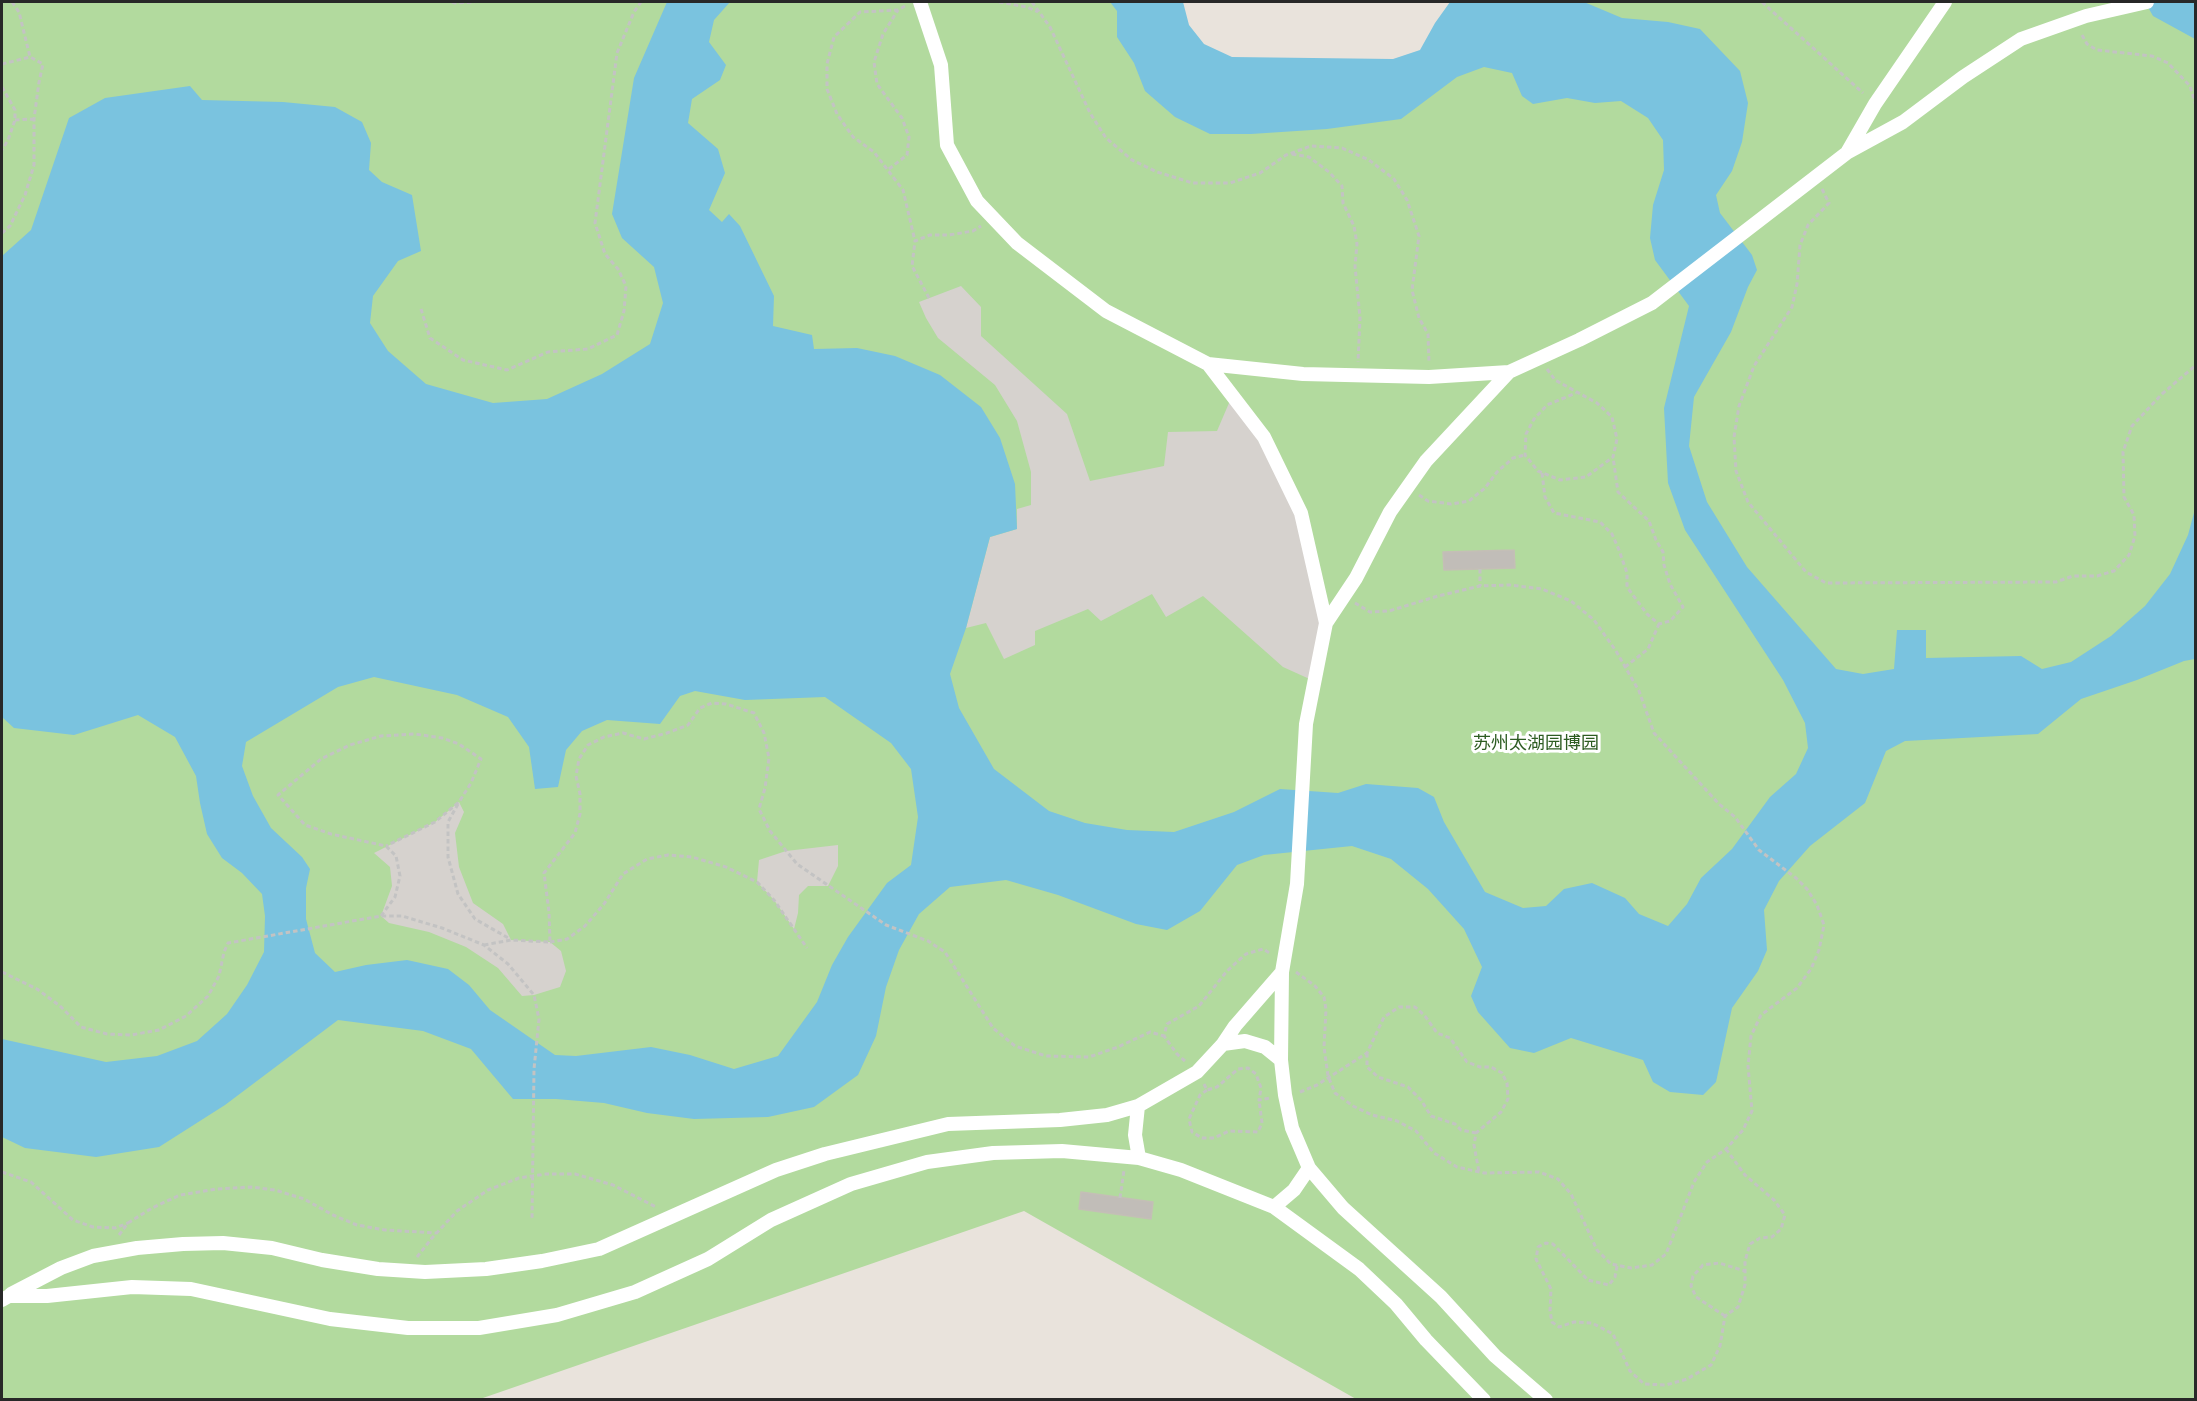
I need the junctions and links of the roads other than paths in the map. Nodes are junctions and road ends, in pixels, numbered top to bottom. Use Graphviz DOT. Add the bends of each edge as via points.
graph roads {
  1 [pos="920,2"];
  2 [pos="1945,2"];
  3 [pos="2147,2"];
  4 [pos="1848,152"];
  5 [pos="1208,364"];
  6 [pos="1509,372"];
  7 [pos="1326,623"];
  8 [pos="1283,967"];
  9 [pos="1223,1044"];
  10 [pos="1281,1060"];
  11 [pos="1138,1106"];
  12 [pos="1139,1158"];
  13 [pos="1309,1168"];
  14 [pos="1274,1207"];
  15 [pos="4,1296"];
  16 [pos="1484,1400"];
  17 [pos="1546,1400"];
  1 -- 5 [label="street" via="941,65 947,145 977,201 1017,243 1106,311"];
  2 -- 4 [label="street" via="1875,104"];
  3 -- 4 [label="street" via="2074,20 2021,39 1903,122"];
  4 -- 6 [label="street" via="1652,303"];
  5 -- 6 [label="street" via="1303,374 1429,377"];
  5 -- 7 [label="street" via="1264,437 1300,513"];
  6 -- 7 [label="street" via="1426,460 1390,512 1356,578"];
  7 -- 8 [label="street" via="1306,724 1298,884"];
  8 -- 9 [label="street"];
  8 -- 10 [label="street"];
  9 -- 10 [label="street" via="1245,1041 1265,1047"];
  9 -- 11 [label="street" via="1197,1072"];
  10 -- 13 [label="street" via="1292,1128"];
  11 -- 12 [label="street"];
  11 -- 15 [label="street" via="1072,1119 948,1124 884,1138 776,1170 599,1249 542,1262 426,1272 378,1269 272,1248 223,1244 137,1248 93,1256"];
  12 -- 14 [label="street" via="1181,1170"];
  12 -- 15 [label="street" via="1062,1151 993,1153 927,1162 851,1184 771,1220 708,1258 635,1292 556,1315 479,1328 408,1328 330,1319 191,1289 132,1287 47,1296"];
  13 -- 14 [label="street" via="1294,1190"];
  13 -- 17 [label="street" via="1343,1208 1441,1297 1495,1356"];
  14 -- 16 [label="street" via="1359,1269"];
}
